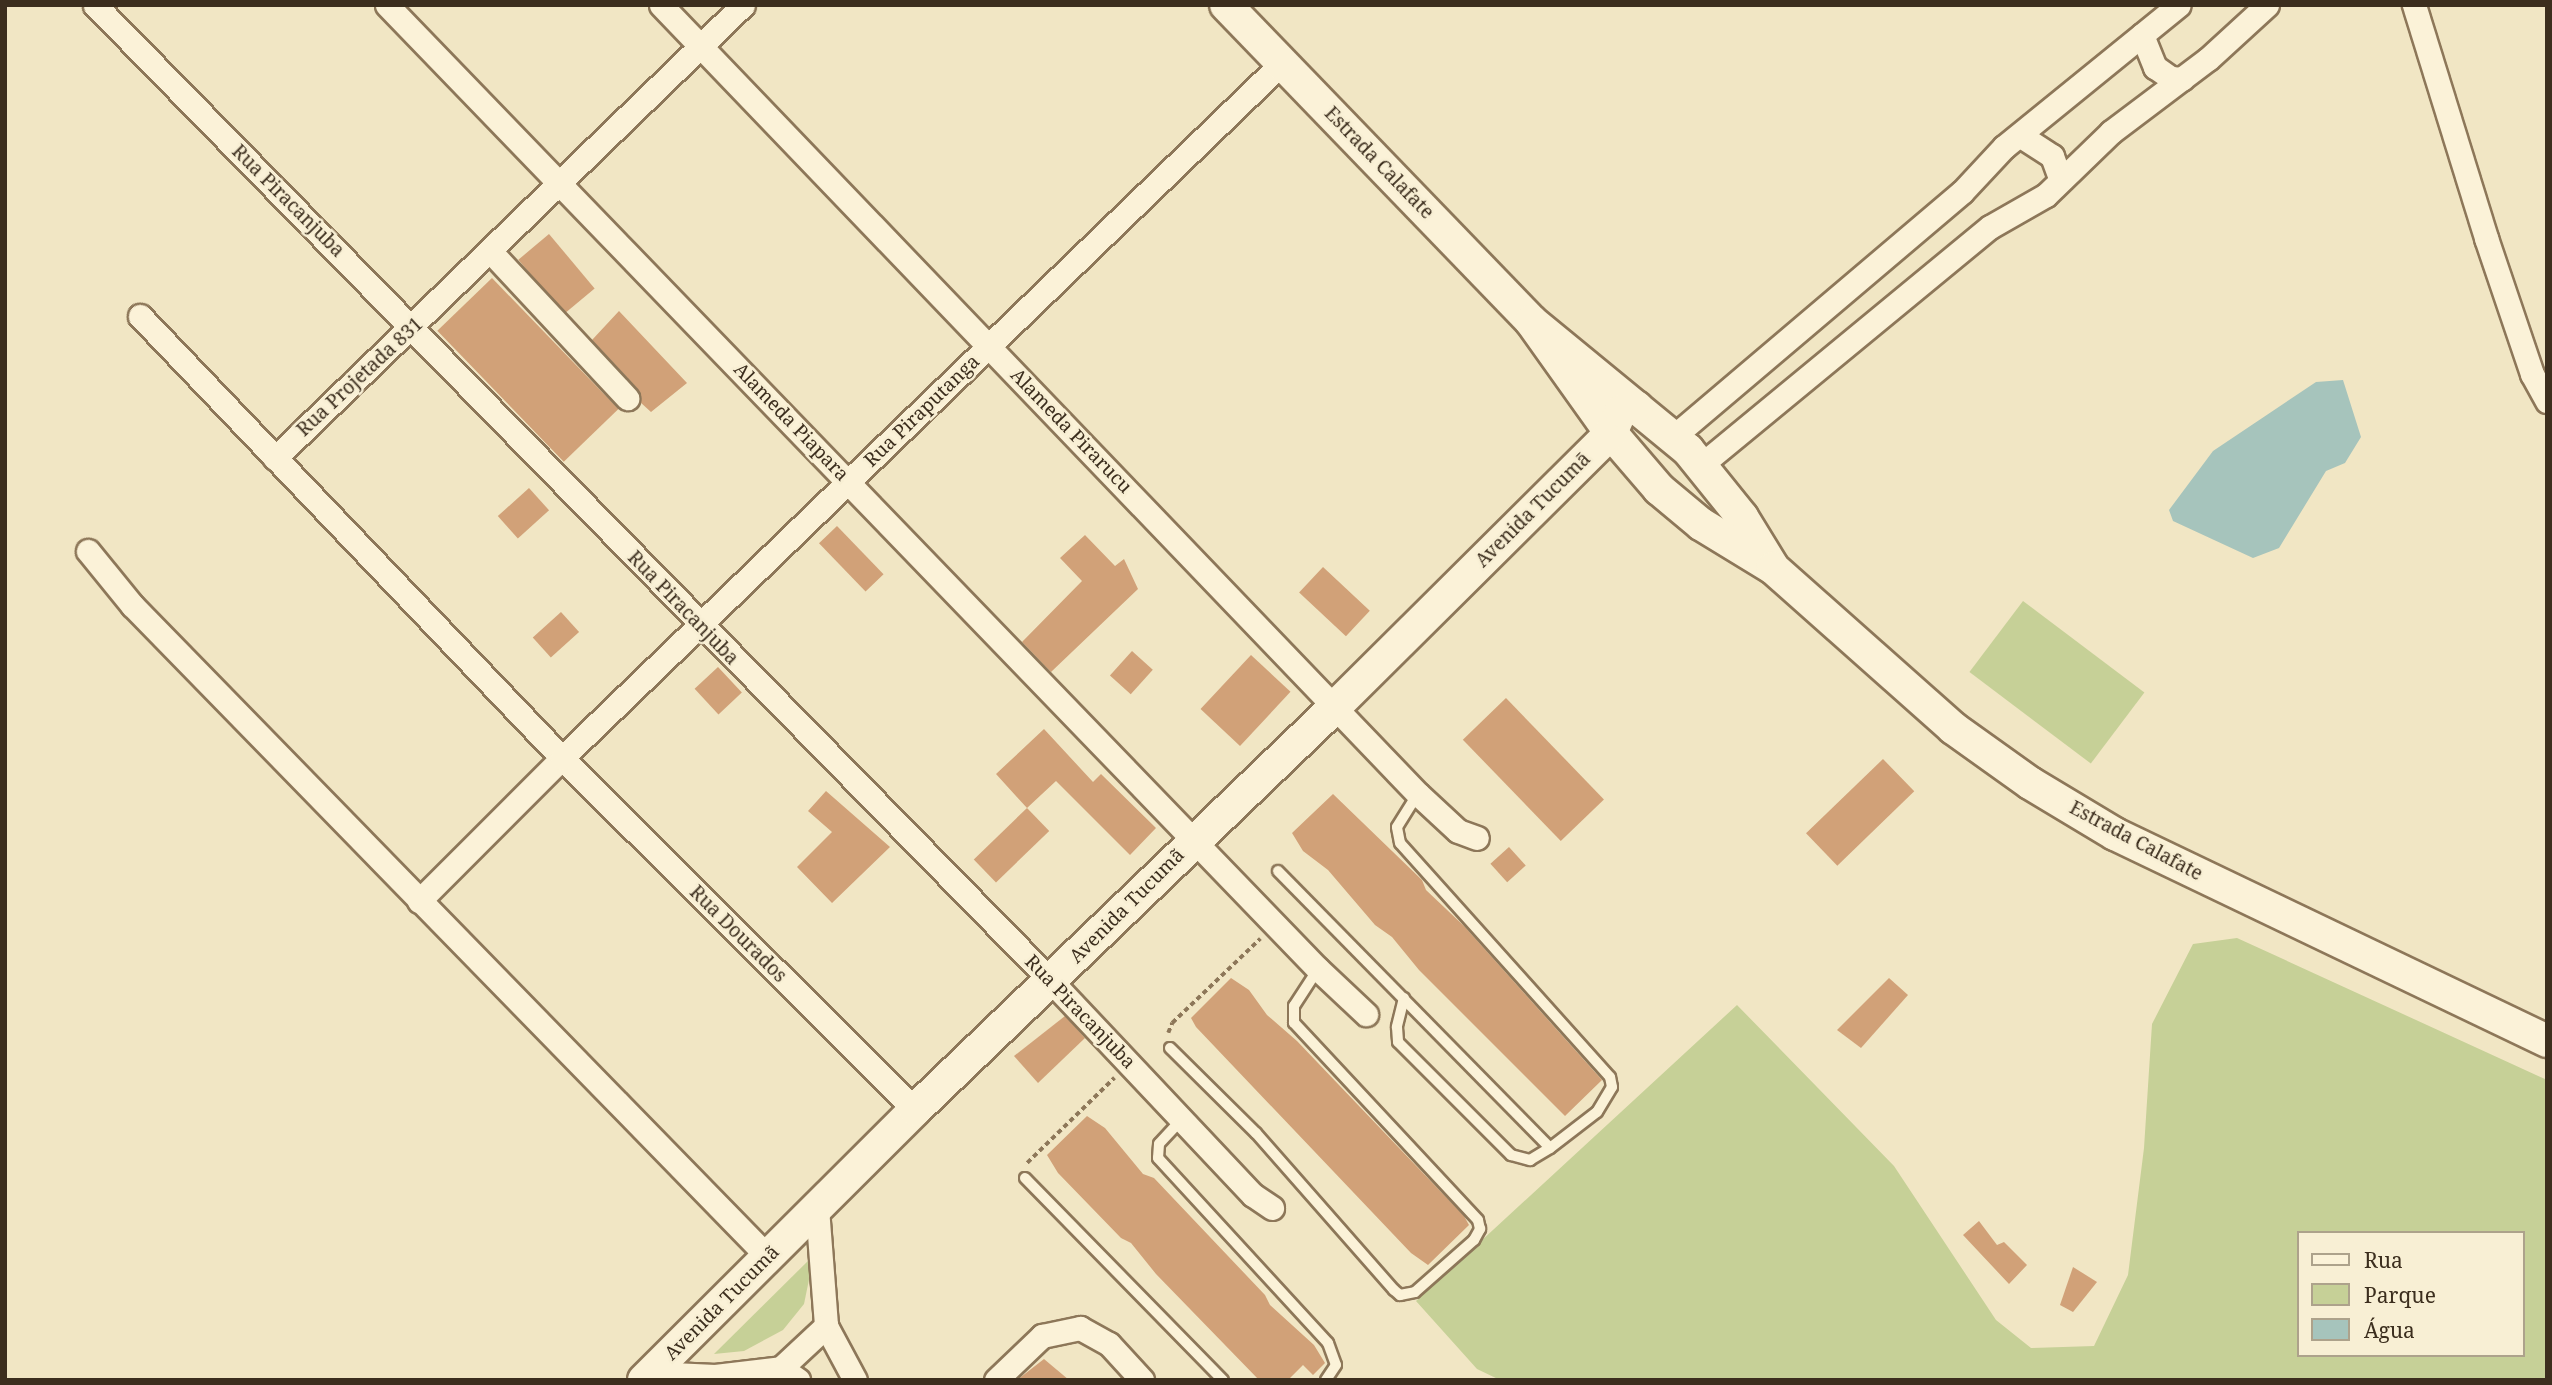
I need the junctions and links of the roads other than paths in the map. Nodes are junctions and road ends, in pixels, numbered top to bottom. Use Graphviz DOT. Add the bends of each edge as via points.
graph roads {
  1 [pos="95,5"];
  2 [pos="387,5"];
  3 [pos="661,5"];
  4 [pos="743,5"];
  5 [pos="1226,5"];
  6 [pos="2179,5"];
  7 [pos="2267,5"];
  8 [pos="2414,5"];
  9 [pos="2142,35"];
  10 [pos="701,46"];
  11 [pos="1282,63"];
  12 [pos="2182,79"];
  13 [pos="2021,136"];
  14 [pos="2060,178"];
  15 [pos="562,184"];
  16 [pos="491,252"];
  17 [pos="140,316"];
  18 [pos="1531,321"];
  19 [pos="413,327"];
  20 [pos="989,346"];
  21 [pos="627,398"];
  22 [pos="2547,401"];
  23 [pos="1637,407"];
  24 [pos="1611,433"];
  25 [pos="1673,437"];
  26 [pos="275,458"];
  27 [pos="1710,475"];
  28 [pos="849,482"];
  29 [pos="1682,508"];
  30 [pos="88,551"];
  31 [pos="1773,568"];
  32 [pos="699,625"];
  33 [pos="1336,706"];
  34 [pos="562,758"];
  35 [pos="1418,794"];
  36 [pos="1477,838"];
  37 [pos="1194,840"];
  38 [pos="1278,871"];
  39 [pos="419,901"];
  40 [pos="1318,969"];
  41 [pos="1051,981"];
  42 [pos="1404,998"];
  43 [pos="1366,1014"];
  44 [pos="2543,1033"];
  45 [pos="1170,1048"];
  46 [pos="915,1110"];
  47 [pos="1183,1118"];
  48 [pos="1550,1148"];
  49 [pos="1025,1178"];
  50 [pos="817,1208"];
  51 [pos="1272,1208"];
  52 [pos="768,1257"];
  53 [pos="827,1326"];
  54 [pos="790,1374"];
  55 [pos="648,1376"];
  56 [pos="855,1380"];
  57 [pos="996,1380"];
  58 [pos="1142,1380"];
  59 [pos="1223,1380"];
  60 [pos="1326,1380"];
  1 -- 19 [label="street, Rua Piracanjuba"];
  2 -- 15 [label="street, Alameda Piapara"];
  3 -- 10 [label="street, Alameda Pirarucu"];
  4 -- 10 [label="street, Rua Projetada 831"];
  5 -- 11 [label="street, Estrada Calafate"];
  6 -- 9 [label="street"];
  7 -- 12 [label="street"];
  8 -- 22 [label="street" via="2532,374"];
  9 -- 12 [label="street" via="2155,67 2171,78"];
  9 -- 13 [label="street"];
  10 -- 15 [label="street, Rua Projetada 831"];
  10 -- 20 [label="street, Alameda Pirarucu"];
  11 -- 18 [label="street, Estrada Calafate"];
  11 -- 20 [label="street, Rua Piraputanga"];
  12 -- 14 [label="street"];
  13 -- 14 [label="street" via="2052,156"];
  13 -- 25 [label="street" via="2004,147 1962,192"];
  14 -- 27 [label="street" via="2046,195 1990,227"];
  15 -- 16 [label="street, Rua Projetada 831"];
  15 -- 28 [label="street, Alameda Piapara"];
  16 -- 19 [label="street, Rua Projetada 831"];
  16 -- 21 [label="street"];
  17 -- 26 [label="street"];
  18 -- 23 [label="street, Estrada Calafate"];
  18 -- 24 [label="street, Estrada Calafate"];
  19 -- 26 [label="street, Rua Projetada 831"];
  19 -- 32 [label="street, Rua Piracanjuba"];
  20 -- 28 [label="street, Rua Piraputanga"];
  20 -- 33 [label="street, Alameda Pirarucu"];
  23 -- 24 [label="street, Avenida Tucumã" via="1621,411"];
  23 -- 25 [label="street, Estrada Calafate"];
  24 -- 29 [label="street, Estrada Calafate" via="1659,489"];
  24 -- 33 [label="street, Avenida Tucumã"];
  25 -- 27 [label="street, Estrada Calafate"];
  26 -- 34 [label="street"];
  27 -- 29 [label="street" via="1711,503 1694,510"];
  27 -- 31 [label="street, Estrada Calafate"];
  28 -- 32 [label="street, Rua Piraputanga"];
  28 -- 37 [label="street, Alameda Piapara"];
  29 -- 31 [label="street, Estrada Calafate"];
  30 -- 39 [label="street" via="132,606"];
  31 -- 44 [label="street, Estrada Calafate" via="1943,719 2030,783 2115,834"];
  32 -- 34 [label="street, Rua Piraputanga"];
  32 -- 41 [label="street, Rua Piracanjuba"];
  33 -- 35 [label="street"];
  33 -- 37 [label="street, Avenida Tucumã"];
  34 -- 39 [label="street, Rua Piraputanga"];
  34 -- 46 [label="street, Rua Dourados"];
  35 -- 36 [label="street" via="1458,831"];
  35 -- 48 [label="lane" via="1396,827 1400,843 1610,1077 1612,1087 1597,1112"];
  37 -- 40 [label="street, Alameda Piapara"];
  37 -- 41 [label="street, Avenida Tucumã"];
  38 -- 42 [label="lane"];
  39 -- 52 [label="street"];
  40 -- 43 [label="street, Alameda Piapara"];
  40 -- 45 [label="lane" via="1293,1006 1294,1023 1478,1220 1480,1229 1474,1240 1415,1292 1400,1295 1394,1290 1261,1138"];
  41 -- 46 [label="street, Avenida Tucumã"];
  41 -- 47 [label="street, Rua Piracanjuba"];
  42 -- 48 [label="lane"];
  42 -- 48 [label="lane" via="1398,1042 1511,1155 1530,1160"];
  46 -- 50 [label="street, Avenida Tucumã"];
  47 -- 51 [label="street, Rua Piracanjuba" via="1253,1195"];
  47 -- 60 [label="lane" via="1159,1143 1158,1158 1328,1343 1336,1365"];
  49 -- 59 [label="lane"];
  50 -- 52 [label="street, Avenida Tucumã"];
  50 -- 53 [label="street"];
  52 -- 55 [label="street, Avenida Tucumã"];
  53 -- 54 [label="street"];
  53 -- 56 [label="street"];
  54 -- 55 [label="street"];
  57 -- 58 [label="street" via="1042,1336 1080,1328 1109,1344"];
}
